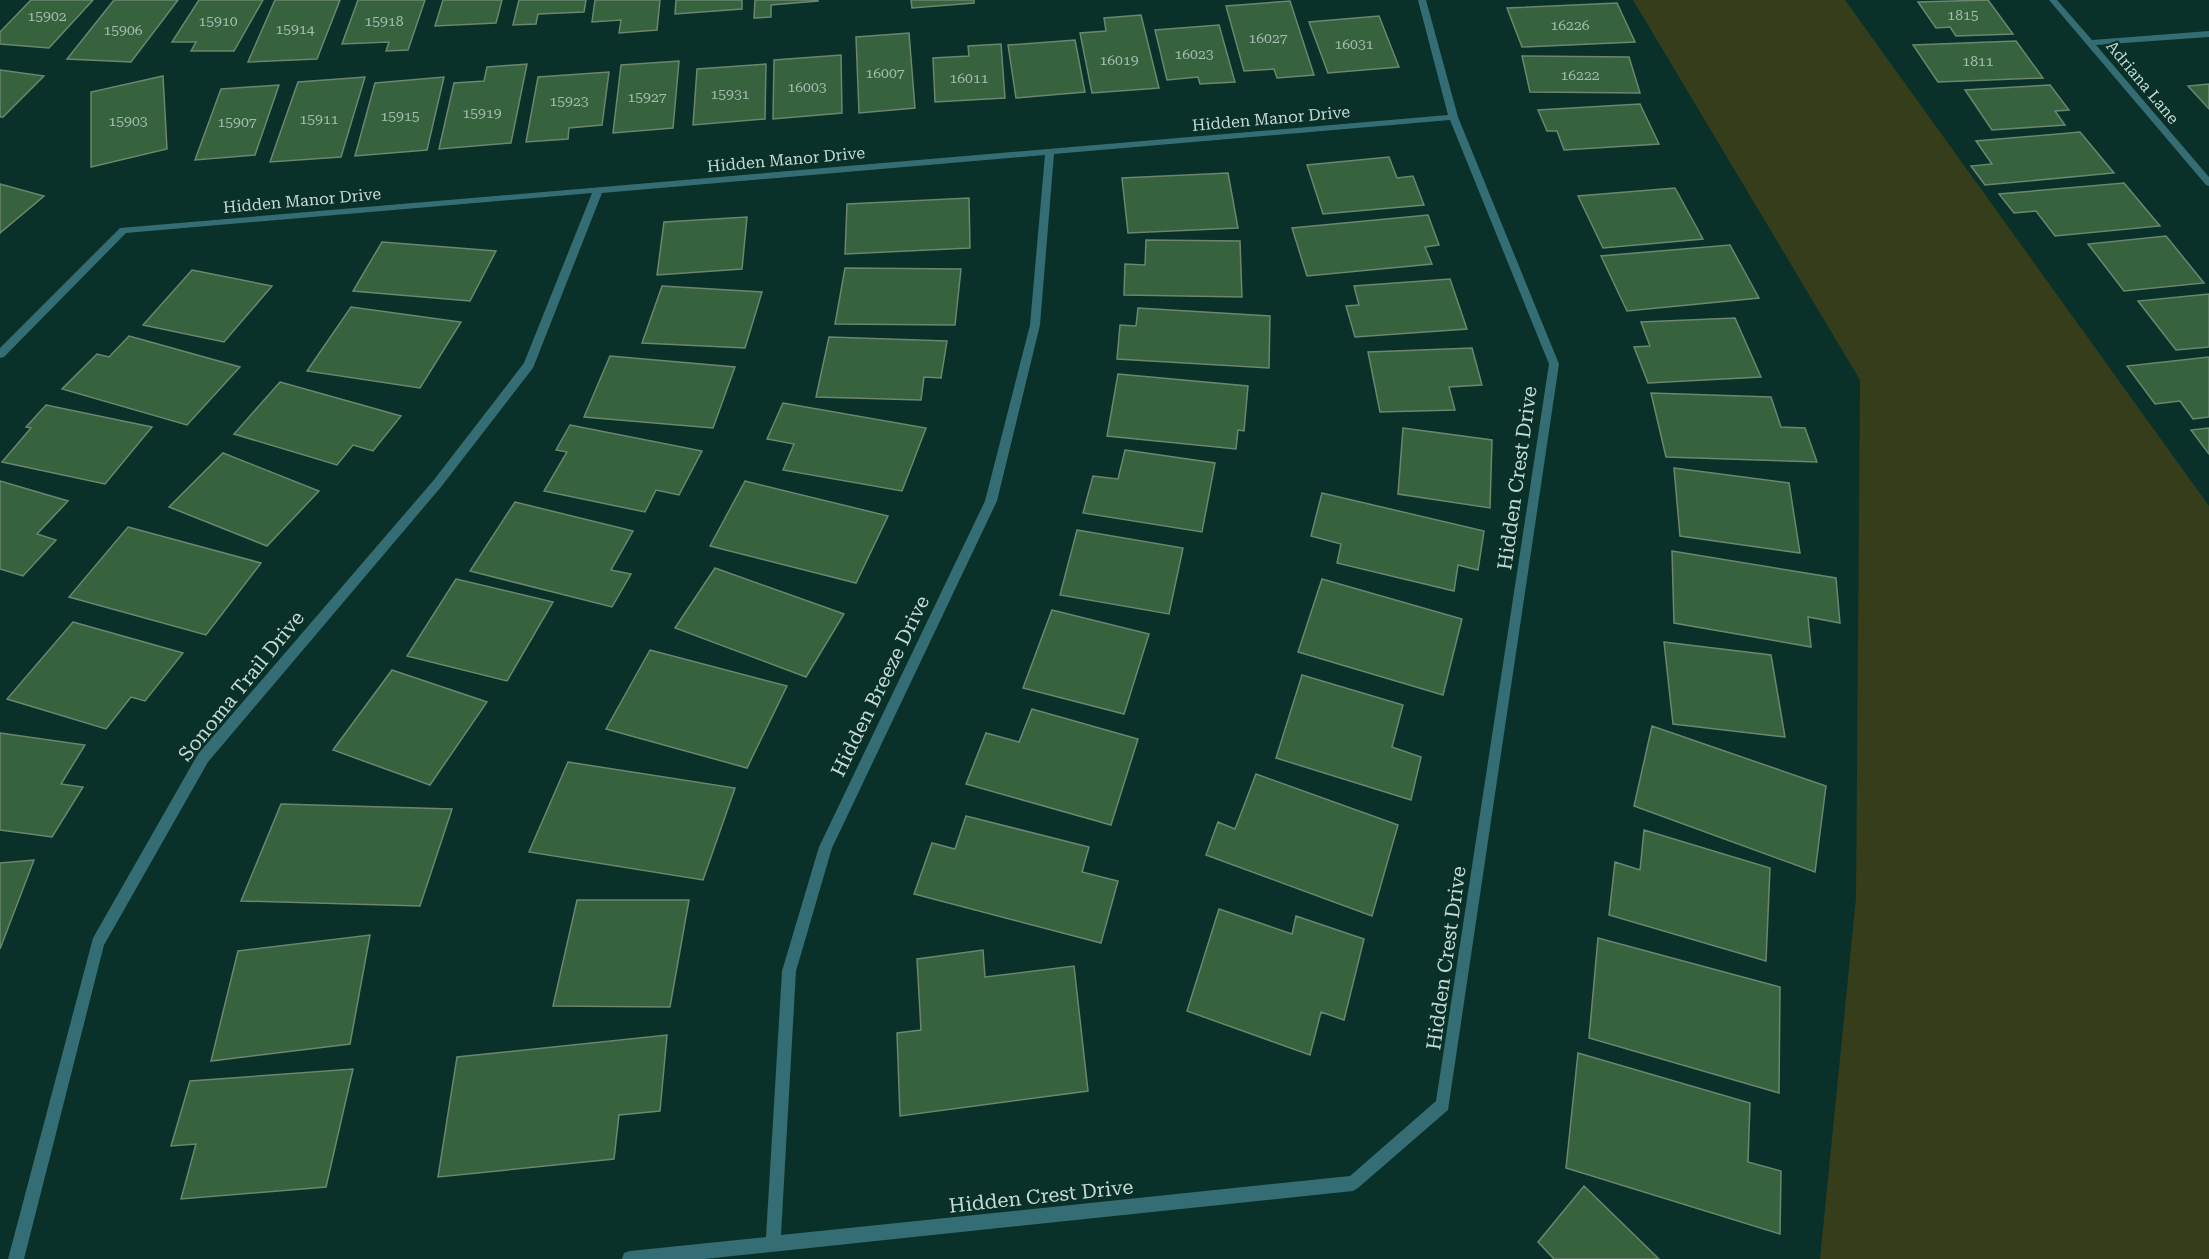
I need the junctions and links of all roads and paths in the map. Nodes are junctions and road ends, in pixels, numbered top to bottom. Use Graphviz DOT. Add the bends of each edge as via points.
graph roads {
  1 [pos="1422,0"];
  2 [pos="2053,0"];
  3 [pos="2209,34"];
  4 [pos="2090,43"];
  5 [pos="1453,117"];
  6 [pos="1050,151"];
  7 [pos="2209,183"];
  8 [pos="598,190"];
  9 [pos="0,354"];
  10 [pos="773,1244"];
  11 [pos="16,1259"];
  12 [pos="630,1259"];
  1 -- 5 [label="street, Hidden Crest Drive"];
  2 -- 4 [label="street, Adriana Lane"];
  3 -- 4 [label="street"];
  4 -- 7 [label="street, Adriana Lane"];
  5 -- 6 [label="street, Hidden Manor Drive"];
  5 -- 10 [label="street, Hidden Crest Drive" via="1554,364 1443,1105 1353,1183"];
  6 -- 8 [label="street, Hidden Manor Drive"];
  6 -- 10 [label="street, Hidden Breeze Drive" via="1035,324 991,501 826,847 789,971"];
  8 -- 9 [label="street, Hidden Manor Drive" via="123,230"];
  8 -- 11 [label="street, Sonoma Trail Drive" via="529,365 437,484 203,758 98,943"];
  10 -- 12 [label="street, Hidden Crest Drive"];
}
